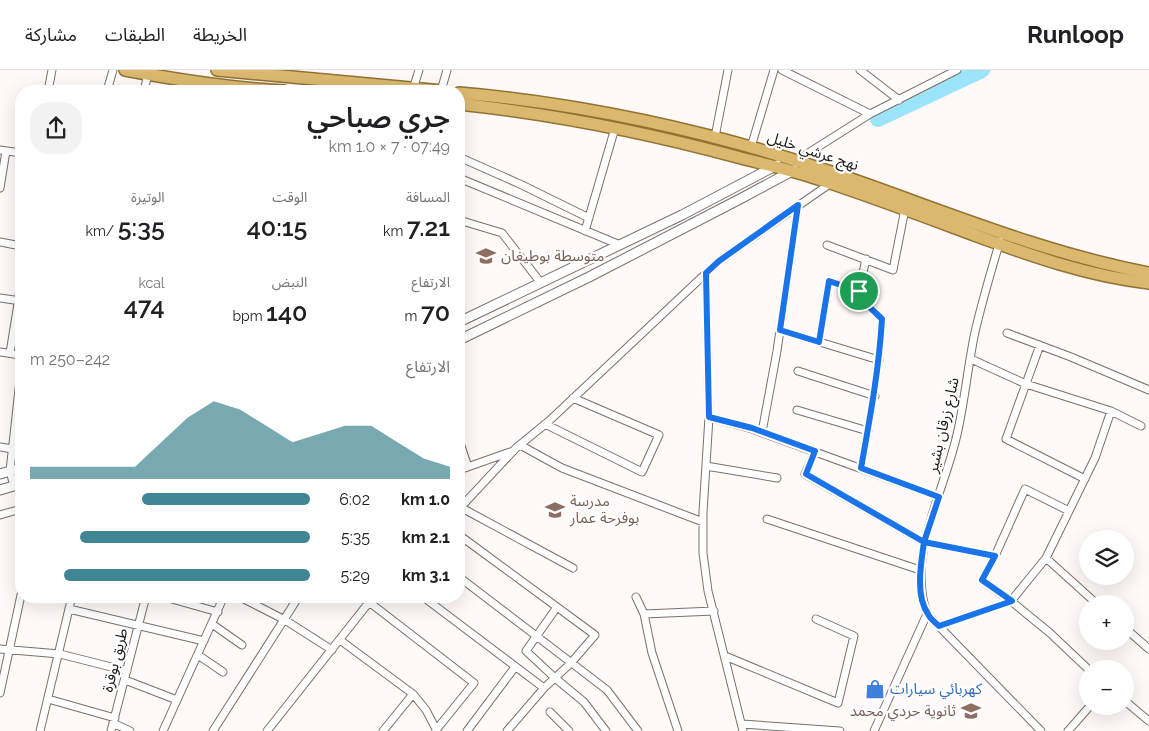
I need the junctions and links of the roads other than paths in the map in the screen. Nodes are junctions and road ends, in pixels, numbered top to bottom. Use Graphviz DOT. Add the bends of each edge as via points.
graph roads {
  1 [pos="52,70"];
  2 [pos="113,70"];
  3 [pos="125,70"];
  4 [pos="216,70"];
  5 [pos="419,70"];
  6 [pos="447,70"];
  7 [pos="728,70"];
  8 [pos="774,70"];
  9 [pos="782,70"];
  10 [pos="860,70"];
  11 [pos="957,70"];
  12 [pos="252,71"];
  13 [pos="148,74"];
  14 [pos="314,74"];
  15 [pos="49,85"];
  16 [pos="109,85"];
  17 [pos="145,85"];
  18 [pos="183,85"];
  19 [pos="387,85"];
  20 [pos="414,85"];
  21 [pos="443,85"];
  22 [pos="465,94"];
  23 [pos="899,100"];
  24 [pos="465,105"];
  25 [pos="870,114"];
  26 [pos="616,128"];
  27 [pos="715,137"];
  28 [pos="751,147"];
  29 [pos="3,150"];
  30 [pos="789,159"];
  31 [pos="465,160"];
  32 [pos="803,160"];
  33 [pos="774,167"];
  34 [pos="792,170"];
  35 [pos="465,181"];
  36 [pos="831,183"];
  37 [pos="0,188"];
  38 [pos="798,205"];
  39 [pos="905,209"];
  40 [pos="589,218"];
  41 [pos="465,222"];
  42 [pos="585,231"];
  43 [pos="1001,239"];
  44 [pos="0,242"];
  45 [pos="15,245"];
  46 [pos="620,245"];
  47 [pos="827,245"];
  48 [pos="866,259"];
  49 [pos="706,273"];
  50 [pos="1149,273"];
  51 [pos="541,283"];
  52 [pos="1149,284"];
  53 [pos="859,291"];
  54 [pos="0,298"];
  55 [pos="15,300"];
  56 [pos="465,319"];
  57 [pos="15,327"];
  58 [pos="780,330"];
  59 [pos="1006,333"];
  60 [pos="465,337"];
  61 [pos="819,342"];
  62 [pos="1040,345"];
  63 [pos="0,352"];
  64 [pos="10,353"];
  65 [pos="15,354"];
  66 [pos="971,359"];
  67 [pos="879,360"];
  68 [pos="798,371"];
  69 [pos="1026,384"];
  70 [pos="1149,390"];
  71 [pos="874,396"];
  72 [pos="573,398"];
  73 [pos="797,410"];
  74 [pos="1111,411"];
  75 [pos="709,417"];
  76 [pos="546,424"];
  77 [pos="1142,426"];
  78 [pos="15,430"];
  79 [pos="762,432"];
  80 [pos="868,432"];
  81 [pos="520,445"];
  82 [pos="0,448"];
  83 [pos="13,449"];
  84 [pos="815,451"];
  85 [pos="513,452"];
  86 [pos="465,458"];
  87 [pos="706,466"];
  88 [pos="468,467"];
  89 [pos="465,468"];
  90 [pos="861,468"];
  91 [pos="15,470"];
  92 [pos="10,471"];
  93 [pos="0,474"];
  94 [pos="777,478"];
  95 [pos="1085,479"];
  96 [pos="15,480"];
  97 [pos="15,486"];
  98 [pos="0,490"];
  99 [pos="939,497"];
  100 [pos="465,502"];
  101 [pos="15,511"];
  102 [pos="465,511"];
  103 [pos="1069,511"];
  104 [pos="0,515"];
  105 [pos="768,519"];
  106 [pos="703,522"];
  107 [pos="465,539"];
  108 [pos="924,542"];
  109 [pos="995,556"];
  110 [pos="1046,558"];
  111 [pos="573,568"];
  112 [pos="920,570"];
  113 [pos="465,582"];
  114 [pos="1088,595"];
  115 [pos="636,597"];
  116 [pos="1012,601"];
  117 [pos="19,603"];
  118 [pos="70,603"];
  119 [pos="144,603"];
  120 [pos="186,603"];
  121 [pos="221,603"];
  122 [pos="252,603"];
  123 [pos="295,603"];
  124 [pos="368,603"];
  125 [pos="376,603"];
  126 [pos="431,603"];
  127 [pos="557,607"];
  128 [pos="69,609"];
  129 [pos="714,611"];
  130 [pos="218,612"];
  131 [pos="644,614"];
  132 [pos="927,614"];
  133 [pos="816,619"];
  134 [pos="285,620"];
  135 [pos="212,624"];
  136 [pos="138,625"];
  137 [pos="939,626"];
  138 [pos="1134,636"];
  139 [pos="537,637"];
  140 [pos="340,640"];
  141 [pos="204,641"];
  142 [pos="242,645"];
  143 [pos="0,650"];
  144 [pos="10,650"];
  145 [pos="332,650"];
  146 [pos="1149,650"];
  147 [pos="60,654"];
  148 [pos="198,655"];
  149 [pos="724,656"];
  150 [pos="1079,660"];
  151 [pos="571,663"];
  152 [pos="516,667"];
  153 [pos="127,670"];
  154 [pos="224,672"];
  155 [pos="555,678"];
  156 [pos="125,680"];
  157 [pos="544,688"];
  158 [pos="0,693"];
  159 [pos="413,694"];
  160 [pos="48,699"];
  161 [pos="177,700"];
  162 [pos="1134,708"];
  163 [pos="550,712"];
  164 [pos="1082,715"];
  165 [pos="1149,721"];
  166 [pos="113,724"];
  167 [pos="742,728"];
  168 [pos="437,730"];
  169 [pos="40,731"];
  170 [pos="130,731"];
  171 [pos="163,731"];
  172 [pos="213,731"];
  173 [pos="267,731"];
  174 [pos="383,731"];
  175 [pos="467,731"];
  176 [pos="507,731"];
  177 [pos="569,731"];
  178 [pos="606,731"];
  179 [pos="638,731"];
  180 [pos="678,731"];
  181 [pos="840,731"];
  182 [pos="874,731"];
  183 [pos="1042,731"];
  184 [pos="1068,731"];
  1 -- 15 [label="street"];
  2 -- 16 [label="street"];
  3 -- 13 [label="highway"];
  4 -- 12 [label="highway"];
  5 -- 20 [label="street"];
  6 -- 21 [label="street"];
  7 -- 27 [label="street"];
  8 -- 28 [label="street"];
  9 -- 25 [label="street"];
  10 -- 23 [label="street"];
  11 -- 23 [label="street"];
  12 -- 14 [label="highway"];
  13 -- 17 [label="street"];
  13 -- 18 [label="highway"];
  14 -- 19 [label="highway"];
  22 -- 27 [label="highway, نهج عرشي خليل" via="553,105"];
  23 -- 25 [label="street"];
  24 -- 26 [label="highway, نهج عرشي خليل"];
  25 -- 32 [label="street"];
  26 -- 33 [label="highway, نهج عرشي خليل"];
  26 -- 40 [label="street"];
  27 -- 28 [label="highway, نهج عرشي خليل"];
  28 -- 30 [label="highway, نهج عرشي خليل"];
  29 -- 37 [label="street"];
  30 -- 32 [label="highway, نهج عرشي خليل"];
  30 -- 33 [label="street"];
  31 -- 40 [label="street"];
  32 -- 34 [label="street"];
  32 -- 43 [label="highway, نهج عرشي خليل"];
  33 -- 34 [label="highway, نهج عرشي خليل"];
  33 -- 46 [label="street"];
  34 -- 36 [label="highway, نهج عرشي خليل"];
  34 -- 60 [label="street" via="740,200"];
  35 -- 42 [label="street"];
  36 -- 38 [label="street"];
  36 -- 39 [label="highway, نهج عرشي خليل"];
  38 -- 49 [label="street"];
  38 -- 58 [label="street"];
  39 -- 43 [label="highway, نهج عرشي خليل"];
  39 -- 48 [label="street" via="893,270"];
  40 -- 42 [label="street"];
  41 -- 51 [label="street" via="502,233"];
  42 -- 46 [label="street"];
  43 -- 50 [label="highway, نهج عرشي خليل"];
  43 -- 52 [label="highway, نهج عرشي خليل" via="1076,270"];
  43 -- 66 [label="street, شارع زرقان بشير" via="975,332"];
  44 -- 45 [label="street"];
  46 -- 51 [label="street"];
  47 -- 48 [label="street"];
  48 -- 53 [label="street"];
  49 -- 72 [label="street"];
  49 -- 75 [label="street"];
  51 -- 56 [label="street"];
  53 -- 61 [label="street" via="829,281"];
  53 -- 67 [label="street" via="858,296 882,319"];
  54 -- 55 [label="street"];
  57 -- 64 [label="street"];
  58 -- 61 [label="street"];
  58 -- 79 [label="street"];
  59 -- 62 [label="street"];
  61 -- 67 [label="street"];
  62 -- 69 [label="street"];
  62 -- 70 [label="street"];
  63 -- 64 [label="street"];
  64 -- 65 [label="street"];
  66 -- 69 [label="street"];
  66 -- 99 [label="street, شارع زرقان بشير" via="958,430"];
  67 -- 71 [label="street"];
  68 -- 71 [label="street"];
  69 -- 74 [label="street"];
  69 -- 95 [label="street" via="1006,439"];
  71 -- 80 [label="street"];
  72 -- 76 [label="street"];
  72 -- 76 [label="street" via="659,435 642,472"];
  73 -- 80 [label="street"];
  74 -- 77 [label="street"];
  74 -- 95 [label="street"];
  75 -- 79 [label="street"];
  75 -- 87 [label="street"];
  76 -- 81 [label="street"];
  78 -- 83 [label="street"];
  79 -- 84 [label="street"];
  80 -- 90 [label="street"];
  81 -- 85 [label="street"];
  81 -- 106 [label="street" via="562,468"];
  82 -- 83 [label="street"];
  83 -- 92 [label="street"];
  84 -- 90 [label="street"];
  84 -- 108 [label="street" via="806,474"];
  85 -- 88 [label="street"];
  85 -- 100 [label="street"];
  86 -- 88 [label="street"];
  87 -- 94 [label="street"];
  87 -- 106 [label="street"];
  88 -- 89 [label="street"];
  90 -- 99 [label="street"];
  91 -- 92 [label="street"];
  92 -- 93 [label="street"];
  92 -- 96 [label="street"];
  95 -- 103 [label="street"];
  97 -- 98 [label="street"];
  99 -- 108 [label="street, شارع زرقان بشير"];
  101 -- 104 [label="street"];
  102 -- 111 [label="street"];
  103 -- 109 [label="street" via="1025,489"];
  103 -- 110 [label="street"];
  105 -- 112 [label="street"];
  106 -- 129 [label="street" via="703,553"];
  107 -- 127 [label="street"];
  108 -- 109 [label="street"];
  108 -- 112 [label="street, شارع زرقان بشير"];
  109 -- 116 [label="street" via="982,580"];
  110 -- 114 [label="street"];
  110 -- 116 [label="street"];
  112 -- 132 [label="street, شارع زرقان بشير"];
  113 -- 139 [label="street"];
  115 -- 131 [label="street"];
  116 -- 137 [label="street"];
  116 -- 150 [label="street"];
  117 -- 144 [label="street"];
  118 -- 128 [label="street"];
  119 -- 136 [label="street, طريق بوقرة"];
  120 -- 130 [label="street"];
  121 -- 130 [label="street"];
  122 -- 134 [label="street"];
  123 -- 134 [label="street"];
  124 -- 140 [label="street"];
  125 -- 168 [label="street" via="474,683"];
  126 -- 152 [label="street"];
  127 -- 139 [label="street"];
  127 -- 151 [label="street" via="595,635"];
  128 -- 136 [label="street"];
  128 -- 147 [label="street"];
  129 -- 131 [label="street"];
  129 -- 149 [label="street"];
  130 -- 135 [label="street"];
  131 -- 180 [label="street" via="652,653"];
  132 -- 137 [label="street"];
  132 -- 182 [label="street"];
  133 -- 149 [label="street" via="854,636 838,703"];
  134 -- 145 [label="street"];
  134 -- 172 [label="street"];
  135 -- 141 [label="street"];
  135 -- 142 [label="street"];
  136 -- 141 [label="street"];
  136 -- 153 [label="street, طريق بوقرة"];
  137 -- 183 [label="street"];
  138 -- 146 [label="street"];
  139 -- 151 [label="street"];
  139 -- 155 [label="street" via="526,651"];
  140 -- 145 [label="street"];
  140 -- 159 [label="street"];
  141 -- 148 [label="street"];
  143 -- 144 [label="street"];
  144 -- 147 [label="street"];
  144 -- 158 [label="street"];
  145 -- 173 [label="street"];
  147 -- 153 [label="street"];
  147 -- 160 [label="street"];
  148 -- 154 [label="street"];
  148 -- 161 [label="street"];
  149 -- 167 [label="street"];
  151 -- 155 [label="street"];
  151 -- 179 [label="street" via="607,690"];
  152 -- 157 [label="street"];
  152 -- 175 [label="street"];
  153 -- 156 [label="street, طريق بوقرة"];
  155 -- 157 [label="street"];
  155 -- 178 [label="street" via="584,702"];
  156 -- 161 [label="street"];
  156 -- 166 [label="street, طريق بوقرة"];
  157 -- 176 [label="street"];
  159 -- 168 [label="street"];
  159 -- 174 [label="street"];
  160 -- 166 [label="street"];
  160 -- 169 [label="street"];
  161 -- 171 [label="street"];
  162 -- 165 [label="street"];
  163 -- 177 [label="street"];
  164 -- 184 [label="street"];
  166 -- 170 [label="street"];
  167 -- 181 [label="street"];
}
